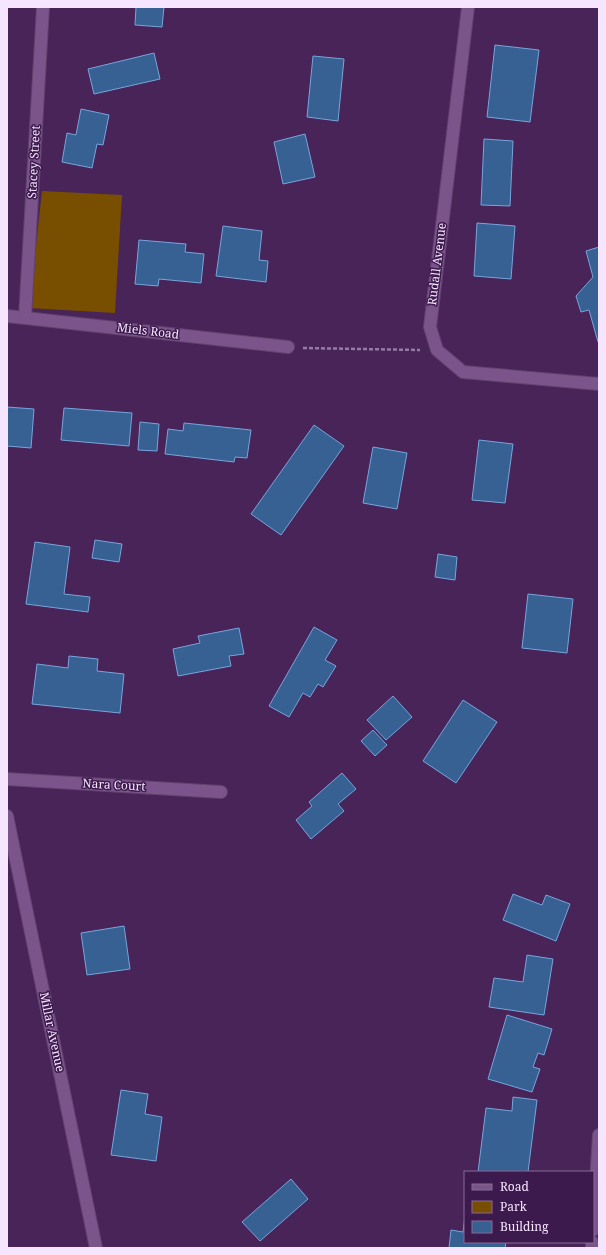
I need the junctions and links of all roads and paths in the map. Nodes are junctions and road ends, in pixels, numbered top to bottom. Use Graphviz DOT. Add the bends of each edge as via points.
graph roads {
  1 [pos="43,7"];
  2 [pos="468,7"];
  3 [pos="7,316"];
  4 [pos="25,317"];
  5 [pos="288,347"];
  6 [pos="437,350"];
  7 [pos="599,384"];
  8 [pos="7,779"];
  9 [pos="221,792"];
  10 [pos="7,816"];
  11 [pos="599,1135"];
  12 [pos="594,1214"];
  13 [pos="96,1248"];
  1 -- 4 [label="street, Stacey Street"];
  2 -- 6 [label="street, Rudall Avenue" via="430,327"];
  3 -- 4 [label="street, Miels Road"];
  4 -- 5 [label="street, Miels Road"];
  5 -- 6 [label="path"];
  6 -- 7 [label="street" via="463,372"];
  8 -- 9 [label="street, Nara Court"];
  10 -- 13 [label="street, Millar Avenue"];
  11 -- 12 [label="street"];
}
